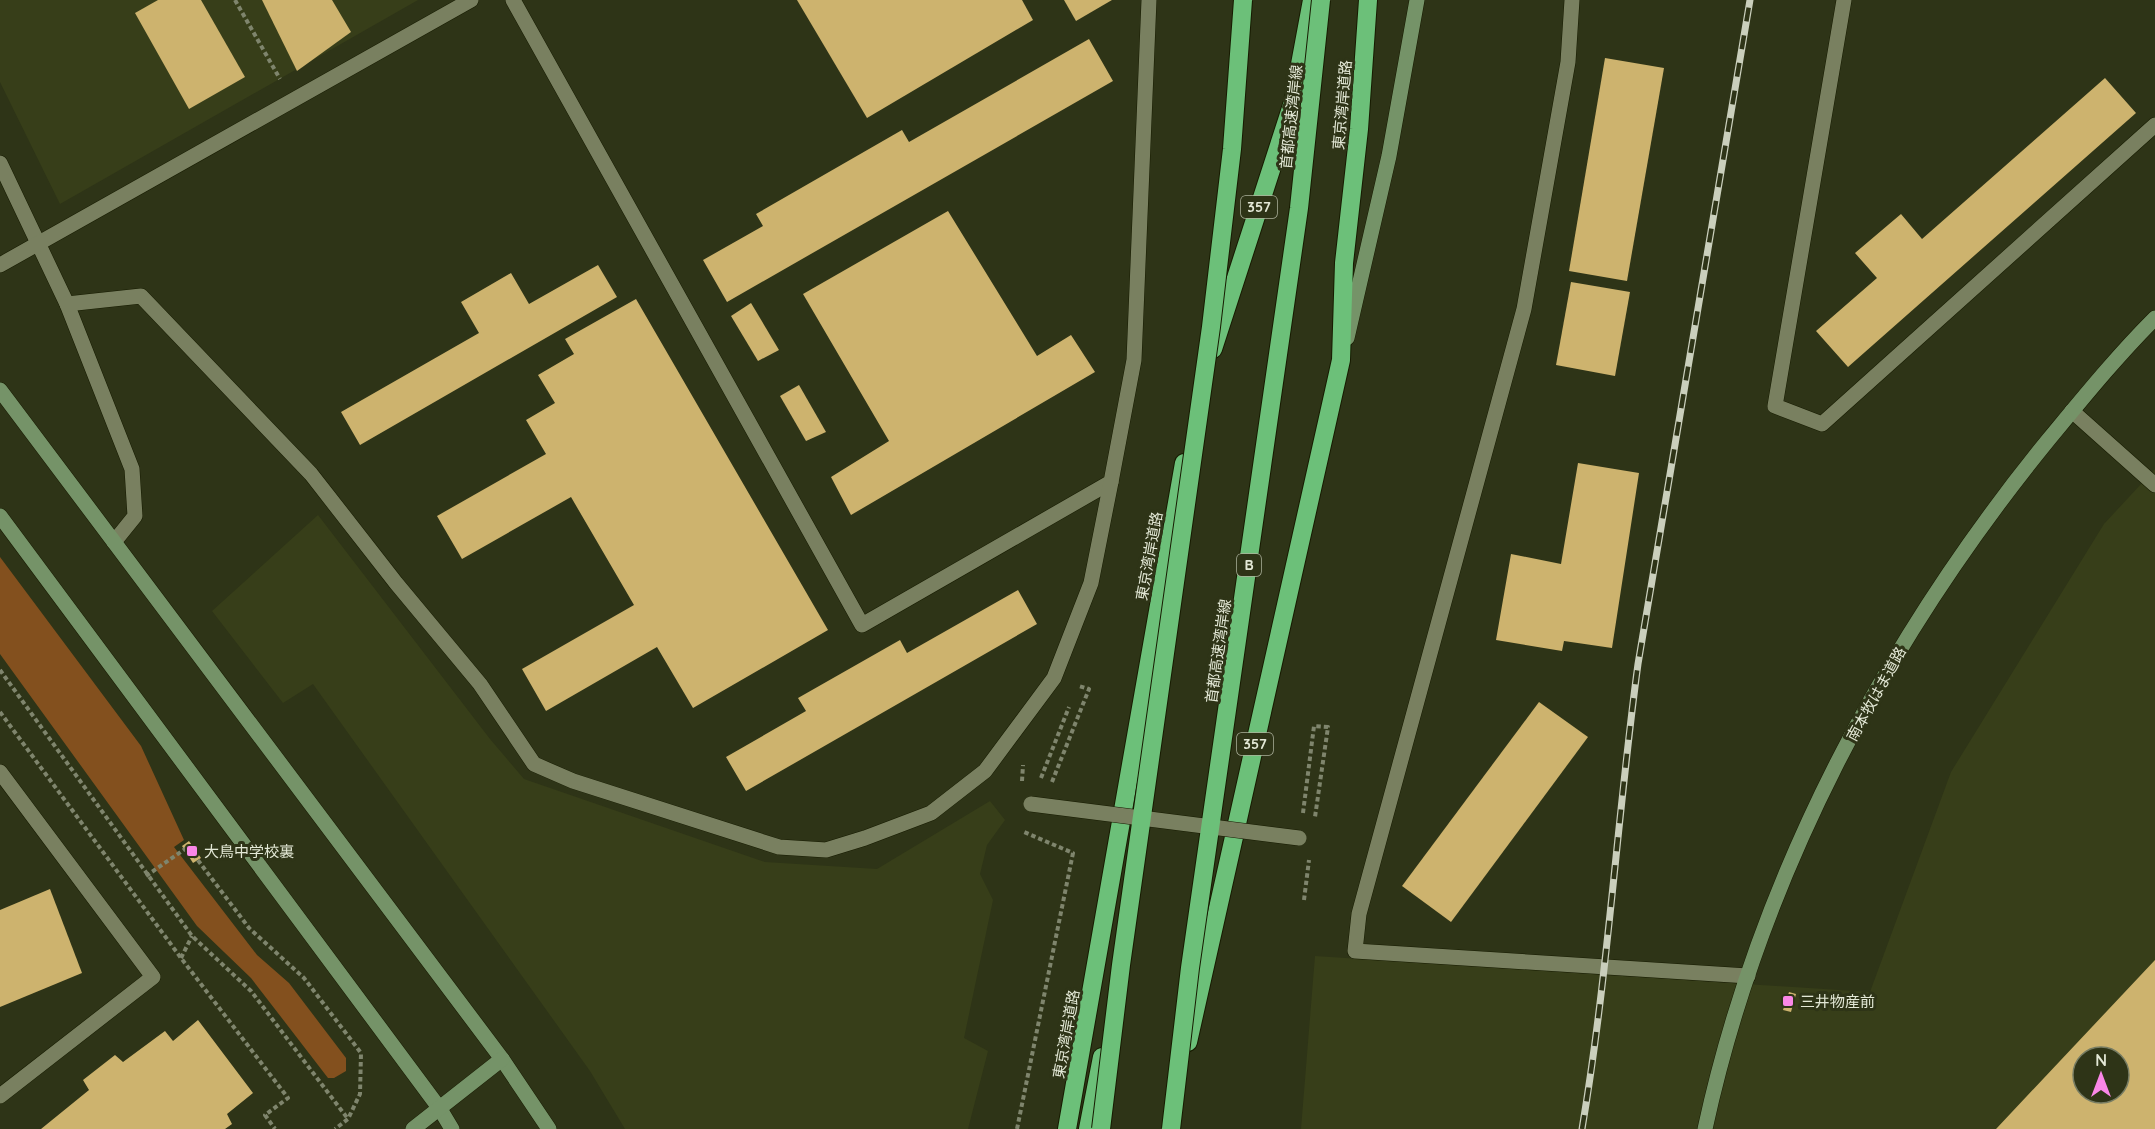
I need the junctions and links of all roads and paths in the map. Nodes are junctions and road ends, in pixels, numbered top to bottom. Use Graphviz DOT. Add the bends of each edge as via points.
graph roads {
  1 [pos="235,0"];
  2 [pos="471,0"];
  3 [pos="513,0"];
  4 [pos="1149,0"];
  5 [pos="1243,0"];
  6 [pos="1312,0"];
  7 [pos="1321,0"];
  8 [pos="1368,0"];
  9 [pos="1417,0"];
  10 [pos="1572,0"];
  11 [pos="1844,0"];
  12 [pos="293,100"];
  13 [pos="2155,125"];
  14 [pos="0,163"];
  15 [pos="38,244"];
  16 [pos="0,265"];
  17 [pos="67,304"];
  18 [pos="2155,318"];
  19 [pos="1341,360"];
  20 [pos="0,390"];
  21 [pos="1192,411"];
  22 [pos="2072,411"];
  23 [pos="1112,482"];
  24 [pos="2155,484"];
  25 [pos="0,516"];
  26 [pos="114,542"];
  27 [pos="0,670"];
  28 [pos="1073,696"];
  29 [pos="1069,706"];
  30 [pos="0,712"];
  31 [pos="1021,725"];
  32 [pos="0,772"];
  33 [pos="1052,783"];
  34 [pos="1022,784"];
  35 [pos="1031,804"];
  36 [pos="1315,819"];
  37 [pos="1035,825"];
  38 [pos="1018,830"];
  39 [pos="1031,835"];
  40 [pos="1299,838"];
  41 [pos="1310,854"];
  42 [pos="146,876"];
  43 [pos="1304,900"];
  44 [pos="192,936"];
  45 [pos="181,958"];
  46 [pos="1121,965"];
  47 [pos="1748,976"];
  48 [pos="502,1059"];
  49 [pos="0,1096"];
  50 [pos="440,1109"];
  51 [pos="348,1119"];
  52 [pos="275,1129"];
  53 [pos="335,1129"];
  54 [pos="413,1129"];
  55 [pos="452,1129"];
  56 [pos="549,1129"];
  57 [pos="1017,1129"];
  58 [pos="1067,1129"];
  59 [pos="1088,1129"];
  60 [pos="1101,1129"];
  61 [pos="1170,1129"];
  62 [pos="1705,1129"];
  1 -- 12 [label="path"];
  2 -- 12 [label="street"];
  3 -- 23 [label="street" via="862,625"];
  4 -- 23 [label="street" via="1134,360"];
  5 -- 21 [label="street" via="1227,173"];
  5 -- 46 [label="highway, bridge" via="1232,149 1211,327"];
  6 -- 21 [label="highway, 東京湾岸道路 / 357" via="1293,102"];
  7 -- 61 [label="highway, 首都高速湾岸線 / B, bridge" via="1298,220"];
  8 -- 19 [label="highway, 東京湾岸道路 / 357" via="1344,263"];
  9 -- 19 [label="street" via="1389,156"];
  10 -- 47 [label="street" via="1568,62 1524,309 1359,914 1355,951"];
  11 -- 13 [label="street" via="1775,406 1822,424"];
  12 -- 15 [label="street"];
  14 -- 15 [label="street"];
  15 -- 16 [label="street"];
  15 -- 17 [label="street"];
  17 -- 26 [label="street" via="132,470 135,516"];
  17 -- 31 [label="street" via="141,296 311,474 480,684 534,764 573,782 779,847 826,850 931,813 985,771"];
  18 -- 22 [label="street, 南本牧はま道路"];
  19 -- 61 [label="highway, 東京湾岸道路 / 357"];
  20 -- 26 [label="street"];
  21 -- 58 [label="highway, 東京湾岸道路 / 357"];
  22 -- 24 [label="street"];
  22 -- 47 [label="street, 南本牧はま道路" via="2007,490 1890,664 1833,771 1779,886"];
  23 -- 31 [label="street" via="1091,583 1054,678"];
  25 -- 50 [label="street"];
  26 -- 48 [label="street"];
  27 -- 42 [label="path"];
  28 -- 33 [label="path" via="1077,685 1089,689"];
  29 -- 35 [label="path"];
  30 -- 45 [label="path"];
  31 -- 34 [label="path"];
  32 -- 49 [label="street" via="153,977"];
  35 -- 40 [label="street, bridge"];
  36 -- 40 [label="path" via="1328,727 1314,726"];
  37 -- 39 [label="path"];
  38 -- 39 [label="path"];
  39 -- 57 [label="path" via="1073,853"];
  41 -- 43 [label="path"];
  42 -- 44 [label="path"];
  42 -- 51 [label="path" via="188,847 249,928 304,978 361,1053 360,1094"];
  44 -- 45 [label="path"];
  44 -- 51 [label="path" via="251,991"];
  45 -- 52 [label="path" via="288,1098 265,1115"];
  46 -- 59 [label="highway, bridge"];
  46 -- 60 [label="highway, bridge"];
  47 -- 62 [label="street, 南本牧はま道路"];
  48 -- 50 [label="street"];
  48 -- 56 [label="street"];
  50 -- 54 [label="street"];
  50 -- 55 [label="street"];
  51 -- 53 [label="path"];
}
